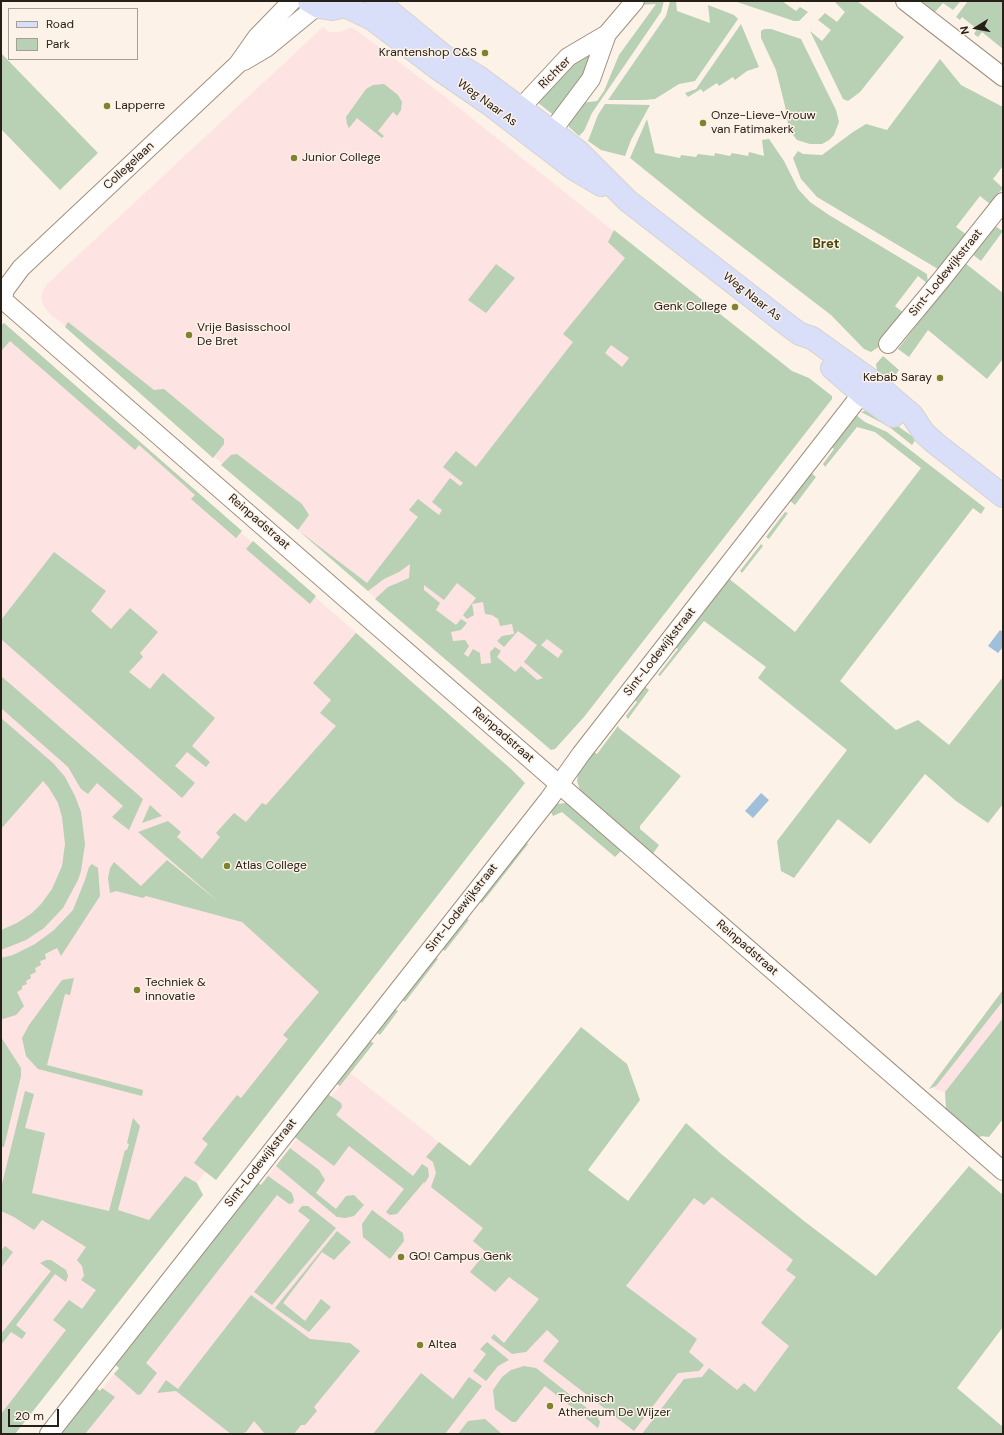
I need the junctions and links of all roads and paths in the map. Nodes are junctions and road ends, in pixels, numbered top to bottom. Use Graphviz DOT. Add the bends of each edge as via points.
graph roads {
  1 [pos="292,1"];
  2 [pos="377,1"];
  3 [pos="635,1"];
  4 [pos="905,1"];
  5 [pos="348,3"];
  6 [pos="314,4"];
  7 [pos="607,34"];
  8 [pos="238,64"];
  9 [pos="1003,77"];
  10 [pos="520,118"];
  11 [pos="546,138"];
  12 [pos="1003,202"];
  13 [pos="2,290"];
  14 [pos="888,344"];
  15 [pos="867,388"];
  16 [pos="1003,496"];
  17 [pos="559,784"];
  18 [pos="1003,1171"];
  19 [pos="49,1434"];
  1 -- 8 [label="street, Collegelaan" via="257,37"];
  2 -- 10 [label="main road, Weg Naar As" via="444,56 480,78"];
  3 -- 7 [label="street, Richter"];
  4 -- 9 [label="street"];
  5 -- 6 [label="main road, Weg Naar As" via="332,9"];
  5 -- 10 [label="main road, Weg Naar As" via="488,103"];
  6 -- 8 [label="street, Collegelaan" via="306,15 266,48"];
  7 -- 10 [label="street, Richter" via="568,57 528,100"];
  7 -- 11 [label="street, Richter" via="591,78"];
  8 -- 13 [label="street, Collegelaan" via="21,268"];
  10 -- 11 [label="main road, Weg Naar As"];
  11 -- 15 [label="main road, Weg Naar As" via="574,169 628,201 800,334 812,338"];
  12 -- 14 [label="street, Sint-Lodewijkstraat"];
  13 -- 17 [label="street, Reinpadstraat"];
  15 -- 16 [label="main road, Weg Naar As" via="912,415 924,433"];
  15 -- 17 [label="street, Sint-Lodewijkstraat"];
  17 -- 18 [label="street, Reinpadstraat"];
  17 -- 19 [label="street, Sint-Lodewijkstraat"];
}
